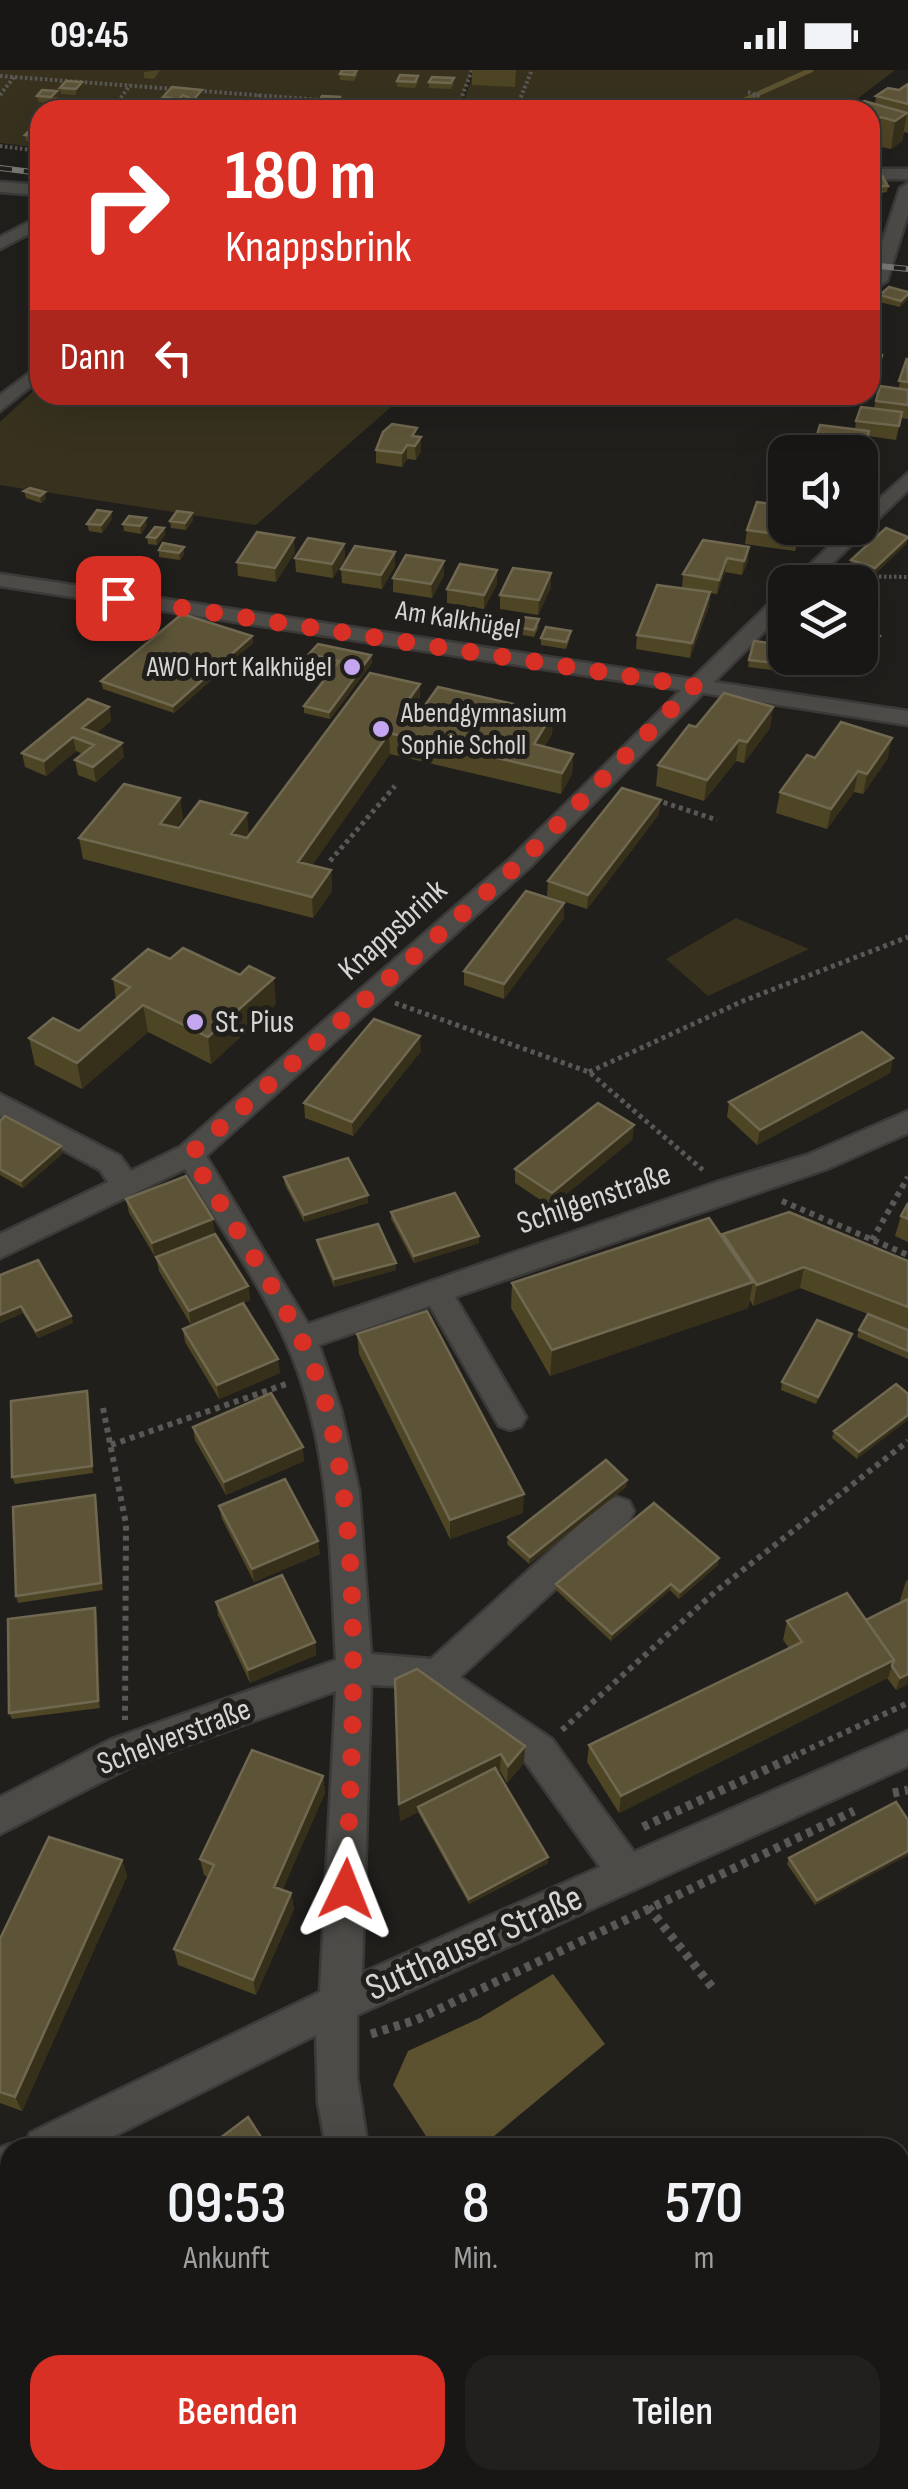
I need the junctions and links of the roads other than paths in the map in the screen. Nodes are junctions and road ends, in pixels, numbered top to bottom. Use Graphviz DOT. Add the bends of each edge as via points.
graph roads {
  1 [pos="880,174"];
  2 [pos="908,174"];
  3 [pos="0,188"];
  4 [pos="908,188"];
  5 [pos="30,190"];
  6 [pos="30,227"];
  7 [pos="0,244"];
  8 [pos="880,278"];
  9 [pos="30,379"];
  10 [pos="0,406"];
  11 [pos="908,478"];
  12 [pos="878,509"];
  13 [pos="841,545"];
  14 [pos="820,565"];
  15 [pos="0,580"];
  16 [pos="768,615"];
  17 [pos="694,686"];
  18 [pos="908,718"];
  19 [pos="0,1104"];
  20 [pos="908,1121"];
  21 [pos="190,1154"];
  22 [pos="126,1185"];
  23 [pos="0,1247"];
  24 [pos="437,1292"];
  25 [pos="301,1339"];
  26 [pos="510,1417"];
  27 [pos="617,1511"];
  28 [pos="354,1670"];
  29 [pos="433,1678"];
  30 [pos="908,1748"];
  31 [pos="0,1816"];
  32 [pos="616,1860"];
  33 [pos="336,2025"];
  34 [pos="69,2138"];
  35 [pos="344,2138"];
  1 -- 2 [label="street"];
  3 -- 5 [label="street"];
  4 -- 8 [label="street"];
  6 -- 7 [label="street"];
  9 -- 10 [label="street"];
  11 -- 12 [label="street"];
  13 -- 14 [label="street"];
  15 -- 17 [label="street, Am Kalkhügel"];
  16 -- 17 [label="street, Knappsbrink"];
  17 -- 18 [label="street, Am Kalkhügel"];
  17 -- 21 [label="street, Knappsbrink" via="602,783"];
  19 -- 22 [label="street" via="110,1163"];
  20 -- 24 [label="street, Schilgenstraße" via="817,1162"];
  21 -- 22 [label="street, Knappsbrink"];
  21 -- 25 [label="street"];
  22 -- 23 [label="street, Knappsbrink"];
  24 -- 25 [label="street, Schilgenstraße"];
  24 -- 26 [label="street"];
  25 -- 28 [label="street" via="343,1491"];
  27 -- 29 [label="street"];
  28 -- 29 [label="street" via="422,1671"];
  28 -- 31 [label="street, Schelverstraße" via="125,1751"];
  28 -- 33 [label="street"];
  29 -- 32 [label="street" via="539,1751"];
  30 -- 32 [label="street, Sutthauser Straße"];
  32 -- 33 [label="street, Sutthauser Straße"];
  33 -- 34 [label="street, Sutthauser Straße"];
  33 -- 35 [label="street" via="336,2104"];
}
